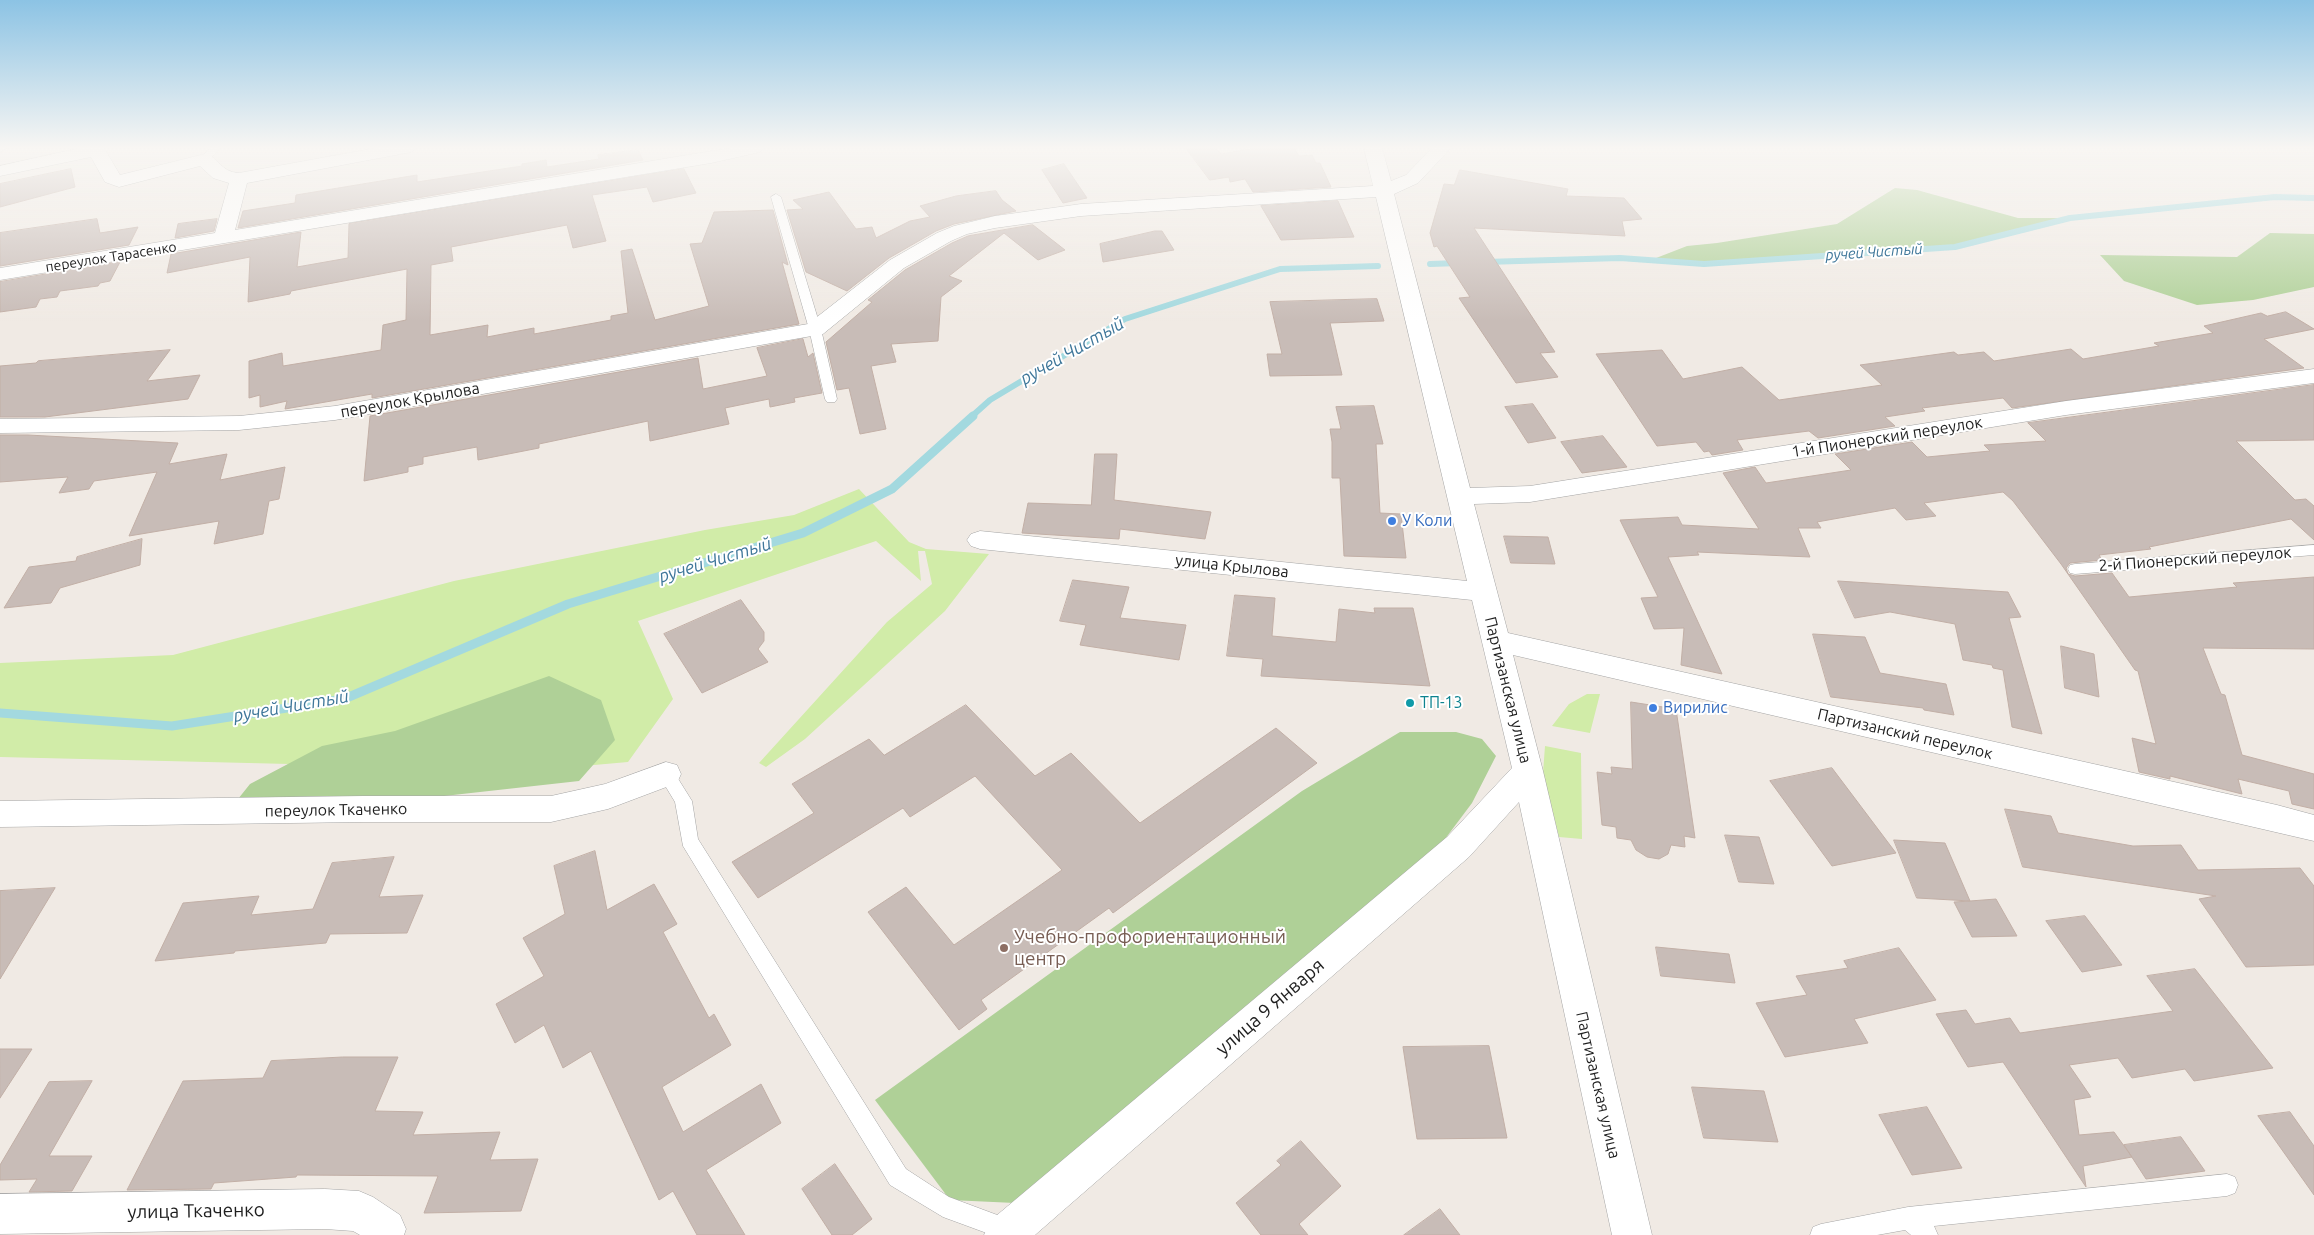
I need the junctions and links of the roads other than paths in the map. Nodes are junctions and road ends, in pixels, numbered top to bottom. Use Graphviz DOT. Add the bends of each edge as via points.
graph roads {
  1 [pos="232,206"];
  2 [pos="412,206"];
  3 [pos="779,206"];
  4 [pos="1151,206"];
  5 [pos="1388,206"];
  6 [pos="223,239"];
  7 [pos="0,274"];
  8 [pos="815,329"];
  9 [pos="2314,376"];
  10 [pos="831,399"];
  11 [pos="0,426"];
  12 [pos="1460,496"];
  13 [pos="980,540"];
  14 [pos="2314,550"];
  15 [pos="2075,568"];
  16 [pos="1484,592"];
  17 [pos="1496,642"];
  18 [pos="1528,771"];
  19 [pos="666,774"];
  20 [pos="0,814"];
  21 [pos="2314,828"];
  22 [pos="2227,1185"];
  23 [pos="0,1214"];
  24 [pos="1908,1218"];
  25 [pos="387,1232"];
  26 [pos="1007,1233"];
  27 [pos="1632,1235"];
  28 [pos="1821,1235"];
  29 [pos="1928,1235"];
  1 -- 6 [label="street"];
  2 -- 6 [label="street, переулок Тарасенко"];
  3 -- 8 [label="lane"];
  4 -- 8 [label="street, переулок Крылова" via="1030,216 944,236 897,264"];
  5 -- 12 [label="street, Партизанская улица"];
  6 -- 7 [label="street, переулок Тарасенко"];
  8 -- 10 [label="lane"];
  8 -- 11 [label="street, переулок Крылова" via="335,413 239,423"];
  9 -- 12 [label="street, 1-й Пионерский переулок" via="2066,408 1530,494"];
  12 -- 16 [label="street, Партизанская улица"];
  13 -- 16 [label="street, улица Крылова"];
  14 -- 15 [label="lane, 2-й Пионерский переулок"];
  16 -- 17 [label="street, Партизанская улица"];
  17 -- 18 [label="street, Партизанская улица"];
  17 -- 21 [label="street, Партизанский переулок"];
  18 -- 26 [label="street, улица 9 Января" via="1458,847"];
  18 -- 27 [label="street, Партизанская улица"];
  19 -- 20 [label="street, переулок Ткаченко" via="608,796 551,809 363,808"];
  19 -- 26 [label="lane" via="683,801 689,841 898,1177 943,1206"];
  22 -- 24 [label="lane"];
  23 -- 25 [label="street, улица Ткаченко" via="325,1209 359,1211"];
  24 -- 28 [label="lane"];
  24 -- 29 [label="lane"];
}
